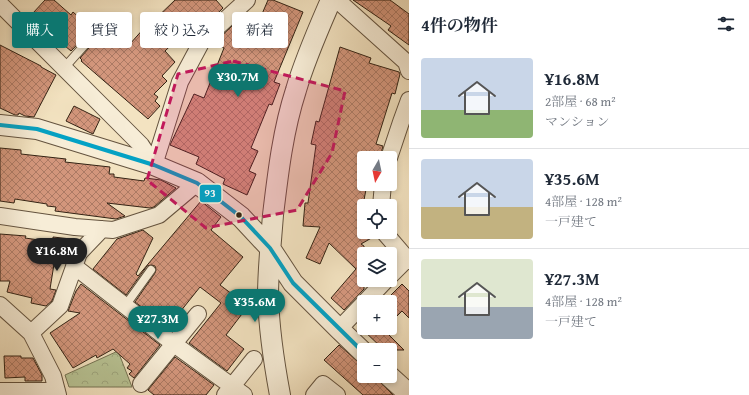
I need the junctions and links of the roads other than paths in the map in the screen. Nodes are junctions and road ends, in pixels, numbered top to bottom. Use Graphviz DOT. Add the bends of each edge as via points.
graph roads {
  1 [pos="247,0"];
  2 [pos="331,0"];
  3 [pos="337,0"];
  4 [pos="0,4"];
  5 [pos="82,48"];
  6 [pos="64,68"];
  7 [pos="409,71"];
  8 [pos="409,100"];
  9 [pos="0,125"];
  10 [pos="405,126"];
  11 [pos="392,151"];
  12 [pos="154,165"];
  13 [pos="197,184"];
  14 [pos="0,216"];
  15 [pos="102,229"];
  16 [pos="390,239"];
  17 [pos="270,248"];
  18 [pos="408,260"];
  19 [pos="74,266"];
  20 [pos="151,270"];
  21 [pos="397,270"];
  22 [pos="379,287"];
  23 [pos="372,295"];
  24 [pos="0,305"];
  25 [pos="125,306"];
  26 [pos="357,310"];
  27 [pos="198,314"];
  28 [pos="339,329"];
  29 [pos="31,333"];
  30 [pos="174,344"];
  31 [pos="357,346"];
  32 [pos="254,359"];
  33 [pos="397,383"];
  34 [pos="140,384"];
  35 [pos="0,391"];
  36 [pos="234,392"];
  37 [pos="58,393"];
  38 [pos="409,394"];
  39 [pos="280,395"];
  40 [pos="314,395"];
  41 [pos="337,395"];
  1 -- 12 [label="street" via="202,41 180,82"];
  2 -- 17 [label="street" via="295,90 288,117 277,178"];
  3 -- 7 [label="street" via="406,62"];
  4 -- 6 [label="street"];
  5 -- 6 [label="lane"];
  6 -- 12 [label="street" via="141,145"];
  8 -- 10 [label="street"];
  9 -- 12 [label="street" via="37,129"];
  10 -- 11 [label="street"];
  12 -- 13 [label="street"];
  13 -- 15 [label="street" via="159,215 113,230"];
  13 -- 17 [label="street" via="241,217"];
  14 -- 15 [label="street"];
  15 -- 19 [label="street" via="78,253"];
  16 -- 18 [label="street"];
  17 -- 28 [label="street" via="293,282"];
  17 -- 39 [label="street" via="268,296"];
  18 -- 21 [label="street"];
  19 -- 25 [label="street"];
  19 -- 29 [label="street" via="60,306"];
  20 -- 25 [label="lane"];
  22 -- 23 [label="street"];
  24 -- 29 [label="street"];
  25 -- 30 [label="street"];
  26 -- 28 [label="street"];
  27 -- 30 [label="street"];
  28 -- 31 [label="street"];
  29 -- 37 [label="street" via="53,376"];
  30 -- 34 [label="street"];
  30 -- 36 [label="street"];
  32 -- 36 [label="street"];
  33 -- 38 [label="street"];
  35 -- 37 [label="street"];
  40 -- 41 [label="street" via="323,384"];
}
